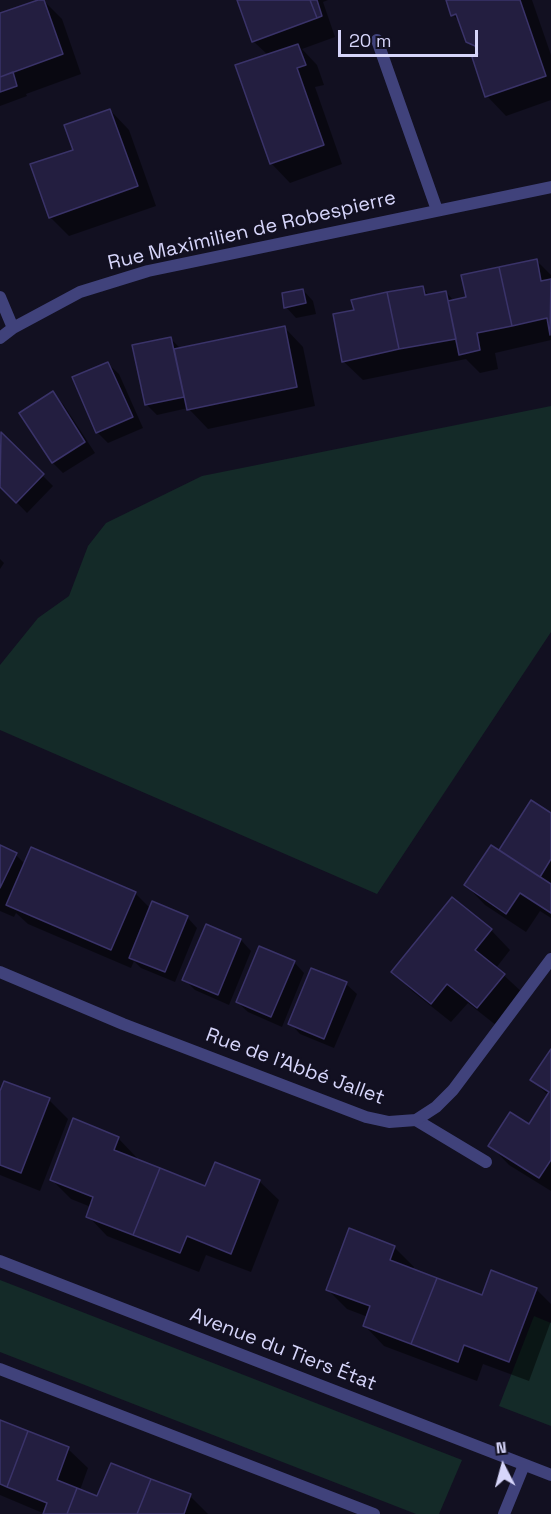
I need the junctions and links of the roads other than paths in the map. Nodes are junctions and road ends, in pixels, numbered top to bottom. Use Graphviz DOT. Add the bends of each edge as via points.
graph roads {
  1 [pos="377,40"];
  2 [pos="551,187"];
  3 [pos="437,210"];
  4 [pos="0,297"];
  5 [pos="13,328"];
  6 [pos="0,338"];
  7 [pos="551,959"];
  8 [pos="0,972"];
  9 [pos="416,1120"];
  10 [pos="486,1162"];
  11 [pos="0,1261"];
  12 [pos="0,1369"];
  13 [pos="524,1465"];
  14 [pos="551,1475"];
  15 [pos="374,1514"];
  16 [pos="504,1514"];
  1 -- 3 [label="street"];
  2 -- 3 [label="street, Rue Maximilien de Robespierre"];
  3 -- 5 [label="street, Rue Maximilien de Robespierre" via="148,271 80,292"];
  4 -- 5 [label="street"];
  5 -- 6 [label="street, Rue Maximilien de Robespierre"];
  7 -- 9 [label="street" via="453,1090"];
  8 -- 9 [label="street, Rue de l'Abbé Jallet" via="123,1024 366,1117 389,1122"];
  9 -- 10 [label="street"];
  11 -- 13 [label="street, Avenue du Tiers État"];
  12 -- 15 [label="street"];
  13 -- 14 [label="street, Avenue du Tiers État"];
  13 -- 16 [label="street"];
}
